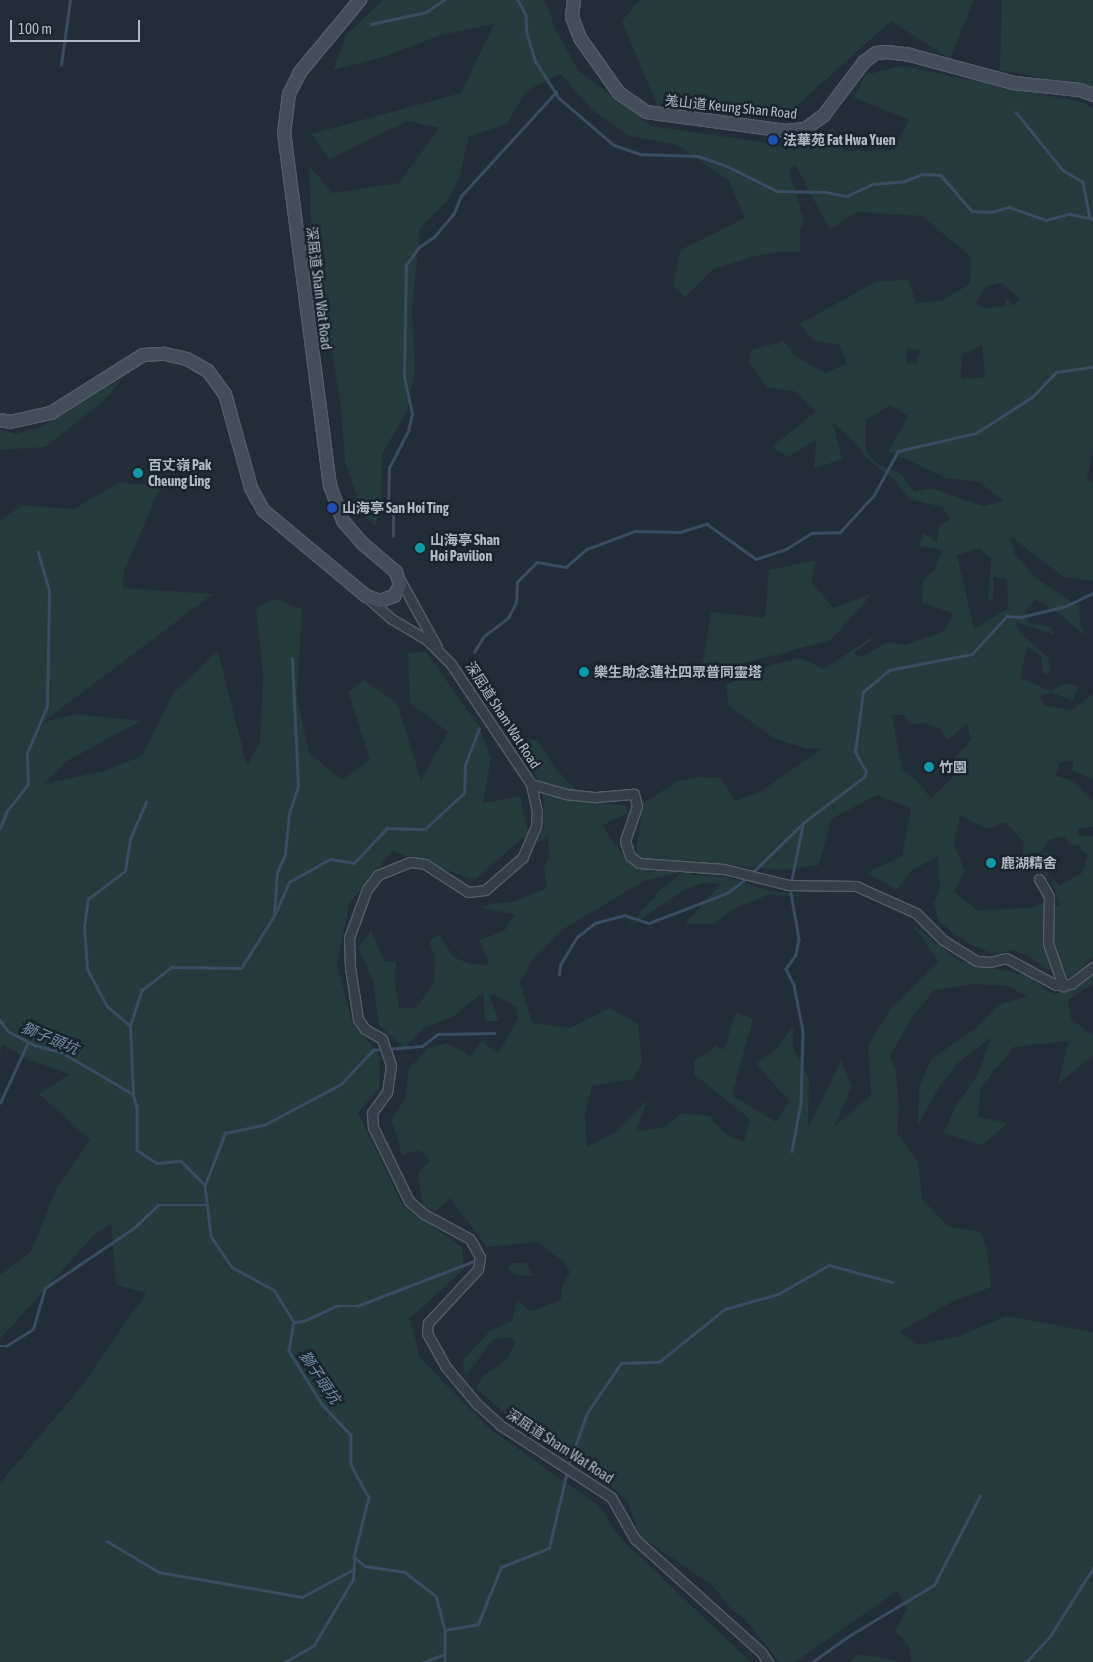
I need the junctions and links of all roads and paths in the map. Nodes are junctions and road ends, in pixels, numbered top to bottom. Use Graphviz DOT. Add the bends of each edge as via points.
graph roads {
  1 [pos="360,0"];
  2 [pos="574,0"];
  3 [pos="1093,95"];
  4 [pos="0,420"];
  5 [pos="399,578"];
  6 [pos="366,596"];
  7 [pos="438,649"];
  8 [pos="531,784"];
  9 [pos="1039,879"];
  10 [pos="1093,967"];
  11 [pos="1063,986"];
  12 [pos="768,1662"];
  1 -- 5 [label="main road, 深屈道 Sham Wat Road" via="300,72 289,94 284,134 330,486 343,521 363,544 391,566"];
  2 -- 3 [label="main road, 羗山道 Keung Shan Road" via="572,17 580,38 619,94 646,112 786,131 805,129 824,115 864,62 876,53 887,52 910,54 1014,83 1080,90"];
  4 -- 6 [label="main road" via="10,422 51,413 143,355 165,354 193,361 208,371 225,394 251,488 264,511"];
  5 -- 6 [label="main road" via="399,590 387,600 376,601"];
  5 -- 7 [label="street, 深屈道 Sham Wat Road"];
  6 -- 7 [label="street, 深屈道 Sham Wat Road" via="392,619"];
  7 -- 8 [label="street, 深屈道 Sham Wat Road" via="479,702"];
  8 -- 11 [label="street" via="565,794 596,797 634,794 637,806 625,841 630,856 639,862 724,869 788,885 856,886 916,913 942,940 977,961 1006,958"];
  8 -- 12 [label="street, 深屈道 Sham Wat Road" via="537,812 536,826 523,857 504,874 485,890 468,892 425,864 399,864 371,883 349,938 358,1019 365,1029 382,1039 391,1065 390,1083 372,1113 371,1122 409,1201 424,1214 470,1239 480,1257 478,1269 428,1323 427,1333 445,1366 477,1404 500,1425 611,1497 635,1539 761,1652"];
  9 -- 11 [label="street" via="1049,896 1048,943"];
  10 -- 11 [label="street" via="1071,984"];
}
